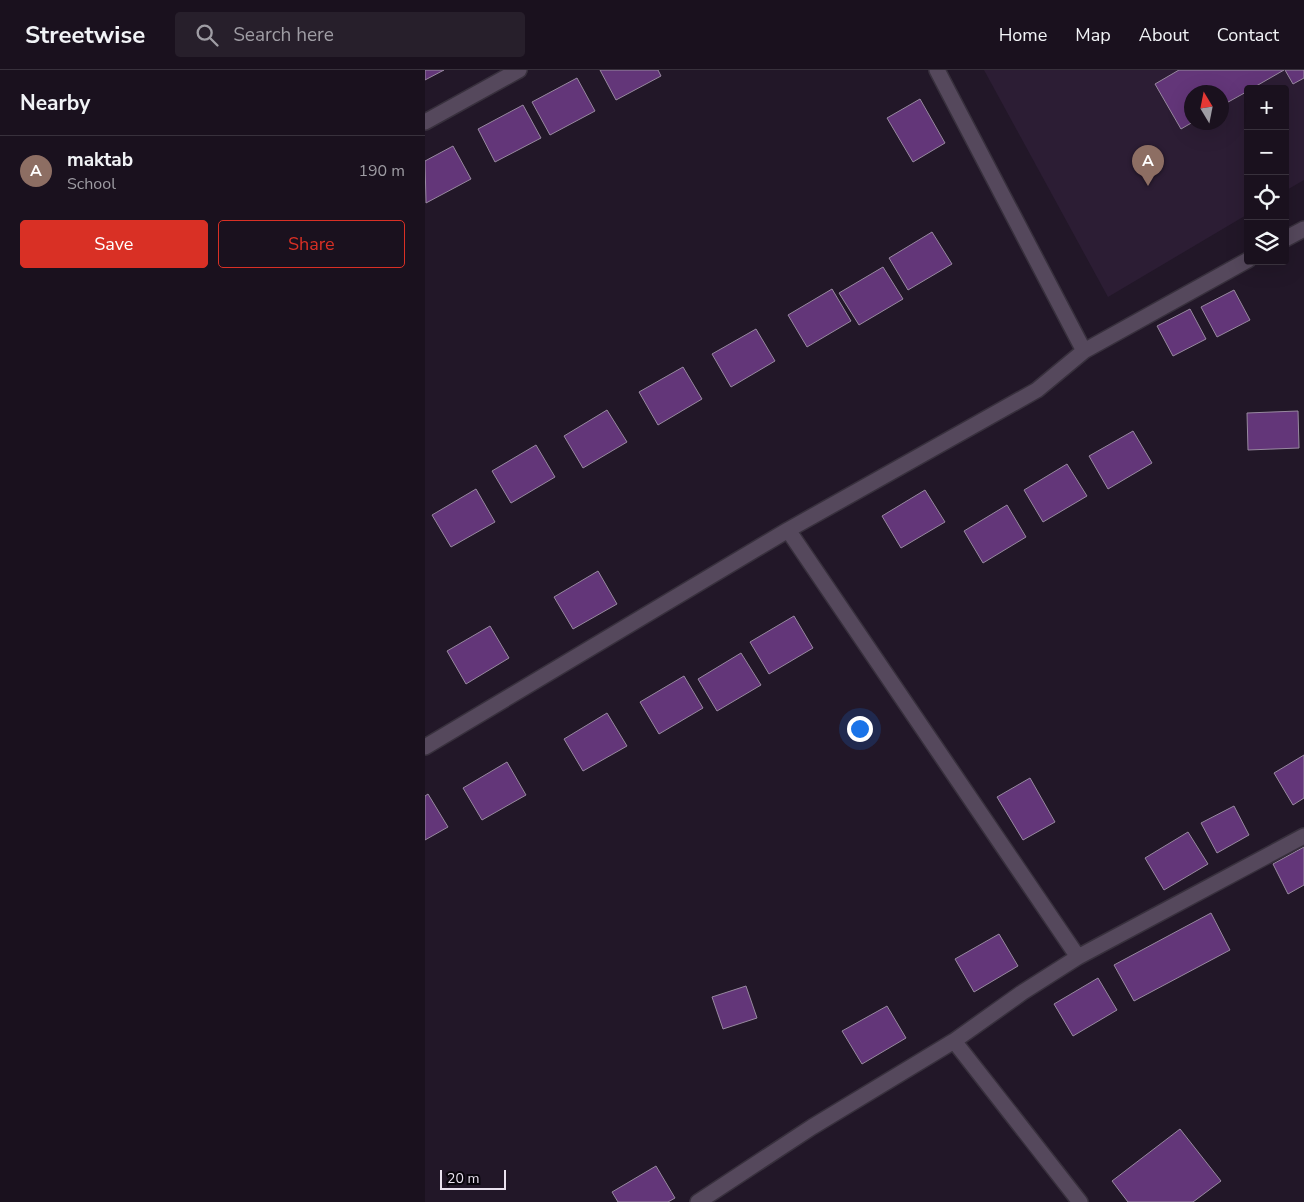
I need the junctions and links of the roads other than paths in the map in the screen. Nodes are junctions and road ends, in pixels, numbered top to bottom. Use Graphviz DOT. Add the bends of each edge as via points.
graph roads {
  1 [pos="519,70"];
  2 [pos="937,70"];
  3 [pos="425,122"];
  4 [pos="1304,229"];
  5 [pos="1289,237"];
  6 [pos="1244,262"];
  7 [pos="1084,350"];
  8 [pos="788,530"];
  9 [pos="425,747"];
  10 [pos="1304,836"];
  11 [pos="1078,958"];
  12 [pos="954,1041"];
  13 [pos="698,1202"];
  14 [pos="1080,1202"];
  1 -- 3 [label="street"];
  2 -- 7 [label="street"];
  4 -- 5 [label="street"];
  6 -- 7 [label="street"];
  7 -- 8 [label="street" via="1037,390"];
  8 -- 9 [label="street"];
  8 -- 11 [label="street"];
  10 -- 11 [label="street"];
  11 -- 12 [label="street"];
  12 -- 13 [label="street" via="812,1127"];
  12 -- 14 [label="street"];
}
